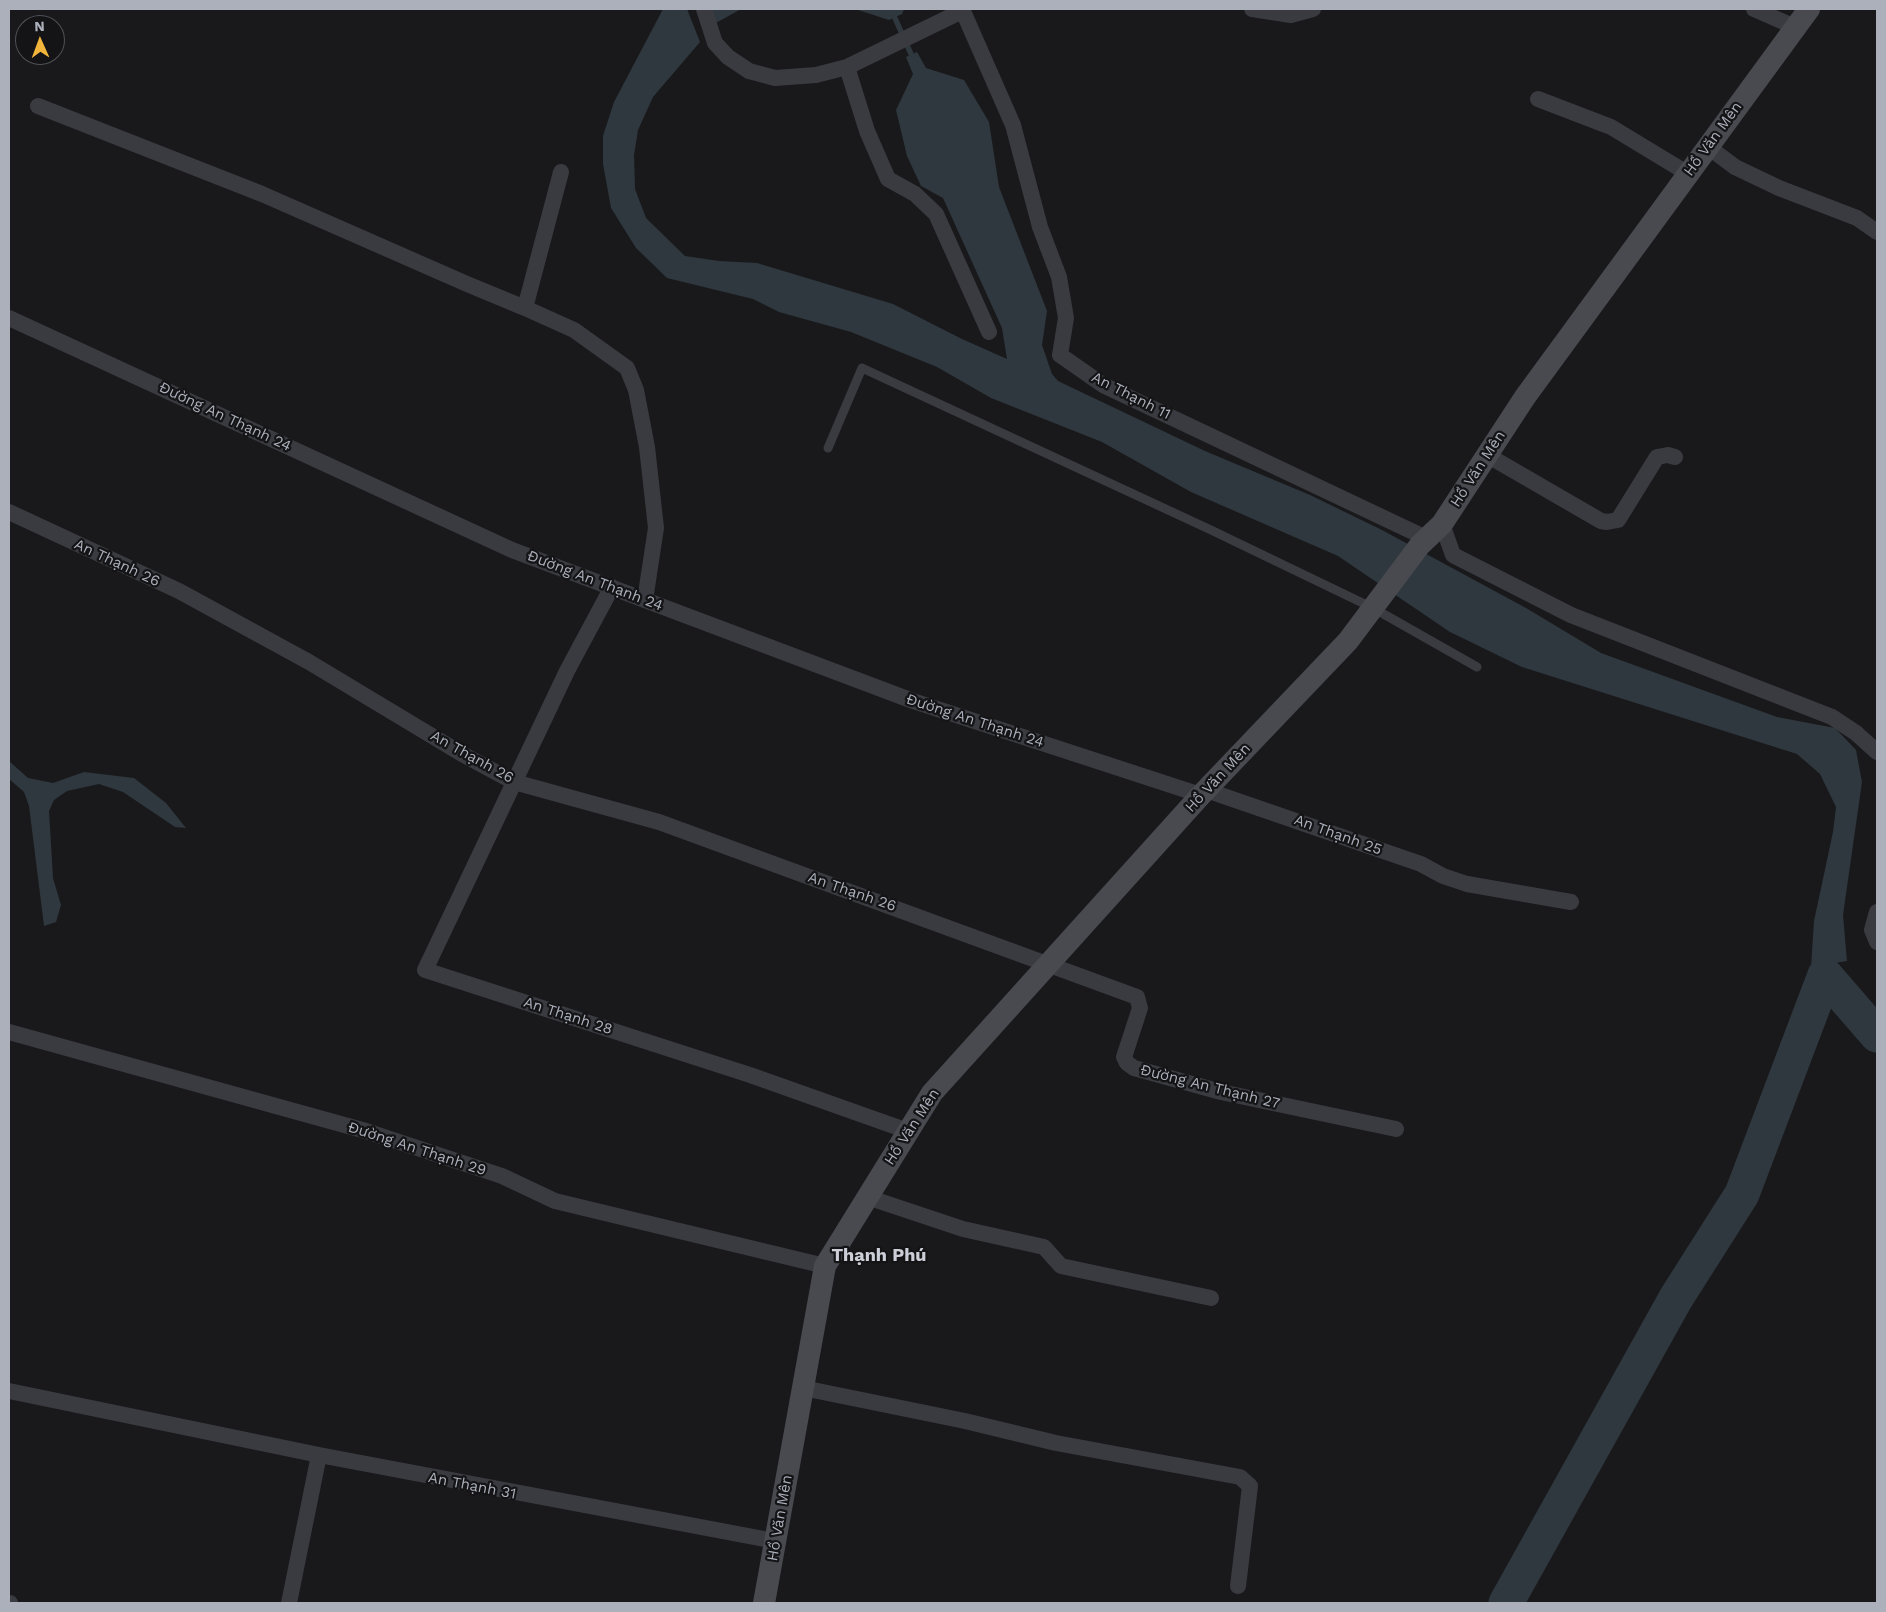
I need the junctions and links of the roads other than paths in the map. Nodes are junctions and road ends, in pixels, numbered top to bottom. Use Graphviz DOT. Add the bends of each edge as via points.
graph roads {
  1 [pos="704,9"];
  2 [pos="1252,9"];
  3 [pos="1313,9"];
  4 [pos="1754,9"];
  5 [pos="1809,9"];
  6 [pos="962,10"];
  7 [pos="1796,27"];
  8 [pos="847,67"];
  9 [pos="1538,99"];
  10 [pos="38,106"];
  11 [pos="1707,146"];
  12 [pos="561,172"];
  13 [pos="1688,173"];
  14 [pos="1877,232"];
  15 [pos="526,308"];
  16 [pos="9,318"];
  17 [pos="989,332"];
  18 [pos="828,448"];
  19 [pos="1487,455"];
  20 [pos="1675,457"];
  21 [pos="9,512"];
  22 [pos="1429,536"];
  23 [pos="612,587"];
  24 [pos="645,600"];
  25 [pos="1378,602"];
  26 [pos="1477,667"];
  27 [pos="1877,752"];
  28 [pos="514,782"];
  29 [pos="1204,792"];
  30 [pos="1571,902"];
  31 [pos="1877,912"];
  32 [pos="1877,942"];
  33 [pos="1049,964"];
  34 [pos="9,1032"];
  35 [pos="1396,1128"];
  36 [pos="908,1131"];
  37 [pos="867,1197"];
  38 [pos="825,1266"];
  39 [pos="1211,1298"];
  40 [pos="803,1388"];
  41 [pos="9,1391"];
  42 [pos="319,1455"];
  43 [pos="775,1541"];
  44 [pos="1238,1586"];
  45 [pos="289,1603"];
  46 [pos="764,1603"];
  1 -- 8 [label="street" via="715,43 728,57 749,71 774,78 816,75"];
  2 -- 3 [label="street" via="1291,15"];
  4 -- 7 [label="street"];
  5 -- 7 [label="street, Hồ Văn Mên"];
  6 -- 8 [label="street"];
  6 -- 22 [label="street, An Thạnh 11" via="1013,125 1040,227 1059,277 1066,318 1060,355 1102,385"];
  7 -- 11 [label="street, Hồ Văn Mên"];
  8 -- 17 [label="street" via="867,131 888,179 915,194 936,214"];
  9 -- 13 [label="street" via="1611,127"];
  10 -- 15 [label="street" via="262,194"];
  11 -- 13 [label="street, Hồ Văn Mên"];
  11 -- 14 [label="street" via="1735,167 1857,218"];
  12 -- 15 [label="street"];
  13 -- 19 [label="street, Hồ Văn Mên" via="1525,397"];
  15 -- 24 [label="street" via="574,330 627,368 636,390 647,447 656,528"];
  16 -- 23 [label="street, Đường An Thạnh 24" via="512,550"];
  18 -- 25 [label="lane" via="862,368 1211,530"];
  19 -- 20 [label="street" via="1607,522 1618,520 1657,457"];
  19 -- 22 [label="street, Hồ Văn Mên"];
  21 -- 28 [label="street, An Thạnh 26" via="179,591 309,662"];
  22 -- 25 [label="street, Hồ Văn Mên"];
  22 -- 27 [label="street" via="1453,555 1571,616 1832,717"];
  23 -- 24 [label="street, Đường An Thạnh 24"];
  23 -- 28 [label="street"];
  24 -- 29 [label="street, Đường An Thạnh 24" via="913,701"];
  25 -- 26 [label="lane"];
  25 -- 29 [label="street, Hồ Văn Mên" via="1348,641"];
  28 -- 33 [label="street, An Thạnh 26" via="660,822"];
  28 -- 36 [label="street, An Thạnh 28" via="425,970 750,1074"];
  29 -- 30 [label="street, An Thạnh 25" via="1421,864 1467,884"];
  29 -- 33 [label="street, Hồ Văn Mên"];
  31 -- 32 [label="street" via="1872,930"];
  33 -- 35 [label="street, Đường An Thạnh 27" via="1137,998 1140,1008 1124,1057 1126,1063 1134,1068 1221,1092"];
  33 -- 36 [label="street, Hồ Văn Mên" via="932,1093"];
  34 -- 38 [label="street, Đường An Thạnh 29" via="366,1131 502,1176 555,1201"];
  36 -- 37 [label="street, Hồ Văn Mên"];
  37 -- 38 [label="street, Hồ Văn Mên"];
  37 -- 39 [label="street" via="963,1229 1044,1247 1061,1266"];
  38 -- 40 [label="street, Hồ Văn Mên"];
  40 -- 43 [label="street, Hồ Văn Mên"];
  40 -- 44 [label="street" via="1056,1443 1240,1477 1250,1486"];
  41 -- 42 [label="street, An Thạnh 31"];
  42 -- 43 [label="street, An Thạnh 31"];
  42 -- 45 [label="street"];
  43 -- 46 [label="street, Hồ Văn Mên"];
}
